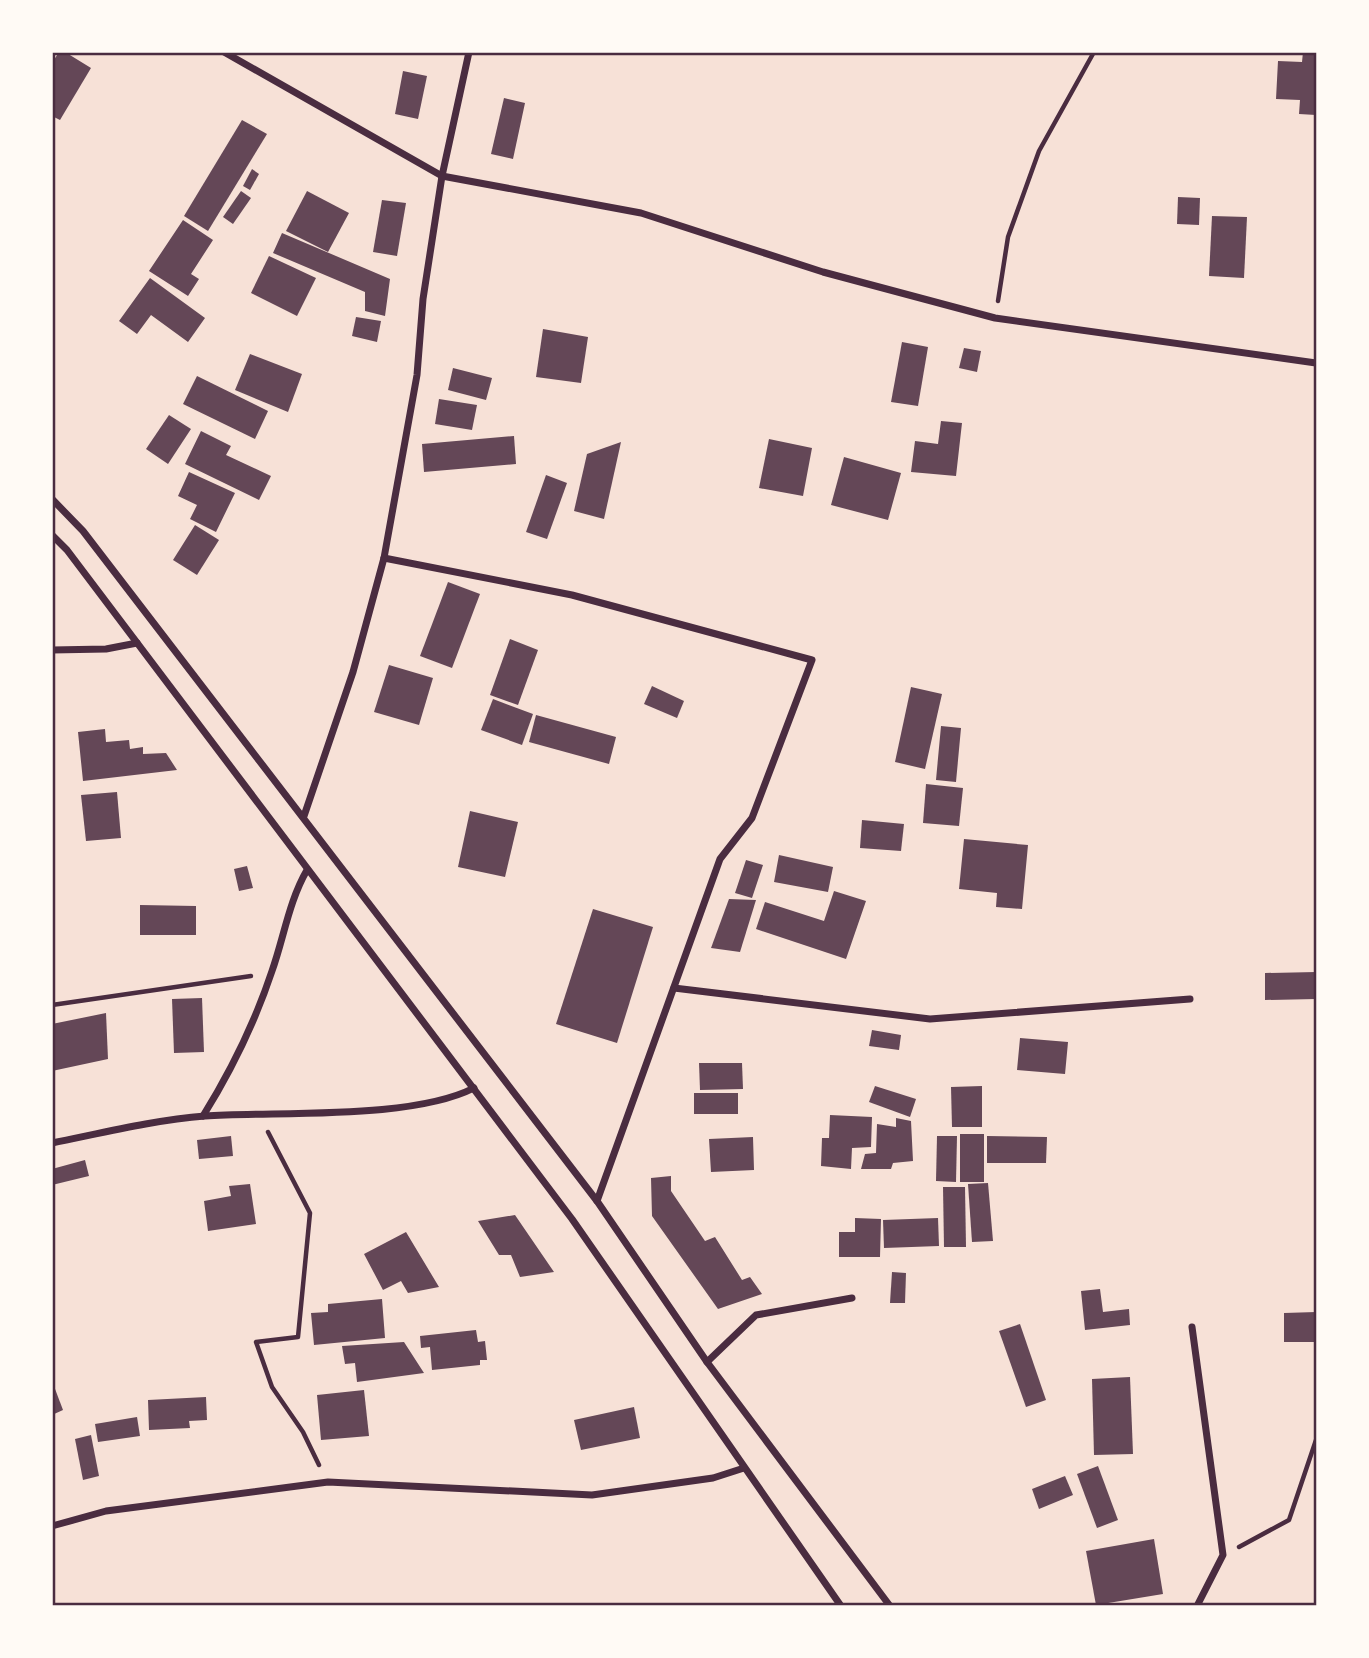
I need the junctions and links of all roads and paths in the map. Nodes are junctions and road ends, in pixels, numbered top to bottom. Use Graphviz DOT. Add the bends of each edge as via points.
graph roads {
  1 [pos="224,52"];
  2 [pos="469,52"];
  3 [pos="1094,52"];
  4 [pos="442,176"];
  5 [pos="995,318"];
  6 [pos="1317,362"];
  7 [pos="52,499"];
  8 [pos="52,535"];
  9 [pos="384,558"];
  10 [pos="137,643"];
  11 [pos="52,650"];
  12 [pos="304,816"];
  13 [pos="307,870"];
  14 [pos="272,972"];
  15 [pos="674,988"];
  16 [pos="1190,999"];
  17 [pos="52,1005"];
  18 [pos="474,1088"];
  19 [pos="260,1115"];
  20 [pos="203,1116"];
  21 [pos="52,1143"];
  22 [pos="597,1201"];
  23 [pos="852,1298"];
  24 [pos="1192,1327"];
  25 [pos="707,1362"];
  26 [pos="1317,1440"];
  27 [pos="744,1468"];
  28 [pos="328,1482"];
  29 [pos="52,1526"];
  30 [pos="1223,1555"];
  31 [pos="841,1605"];
  32 [pos="890,1605"];
  33 [pos="1197,1605"];
  1 -- 4 [label="street"];
  2 -- 4 [label="street"];
  3 -- 5 [label="path" via="1039,151 1008,237"];
  4 -- 5 [label="street" via="640,213 823,272"];
  4 -- 9 [label="street" via="423,299 417,375"];
  5 -- 6 [label="street"];
  7 -- 12 [label="street" via="83,531"];
  8 -- 10 [label="street"];
  9 -- 12 [label="street" via="353,672"];
  9 -- 15 [label="street" via="572,595 812,660 752,818 720,859"];
  10 -- 11 [label="street"];
  10 -- 13 [label="street"];
  12 -- 22 [label="street"];
  13 -- 14 [label="street" via="297,888"];
  13 -- 18 [label="street"];
  14 -- 17 [label="path"];
  14 -- 20 [label="street" via="230,1072"];
  15 -- 16 [label="street" via="930,1019"];
  15 -- 22 [label="street"];
  18 -- 19 [label="street" via="456,1097 397,1107"];
  18 -- 27 [label="street" via="572,1219"];
  19 -- 20 [label="street"];
  19 -- 28 [label="path" via="310,1213 298,1337 256,1342 272,1387 303,1432"];
  20 -- 21 [label="street"];
  22 -- 25 [label="street"];
  23 -- 25 [label="street" via="756,1315"];
  24 -- 30 [label="street"];
  25 -- 32 [label="street"];
  26 -- 30 [label="path" via="1289,1520"];
  27 -- 28 [label="street" via="713,1478 592,1495"];
  27 -- 31 [label="street"];
  28 -- 29 [label="street" via="106,1511"];
  30 -- 33 [label="street"];
}
